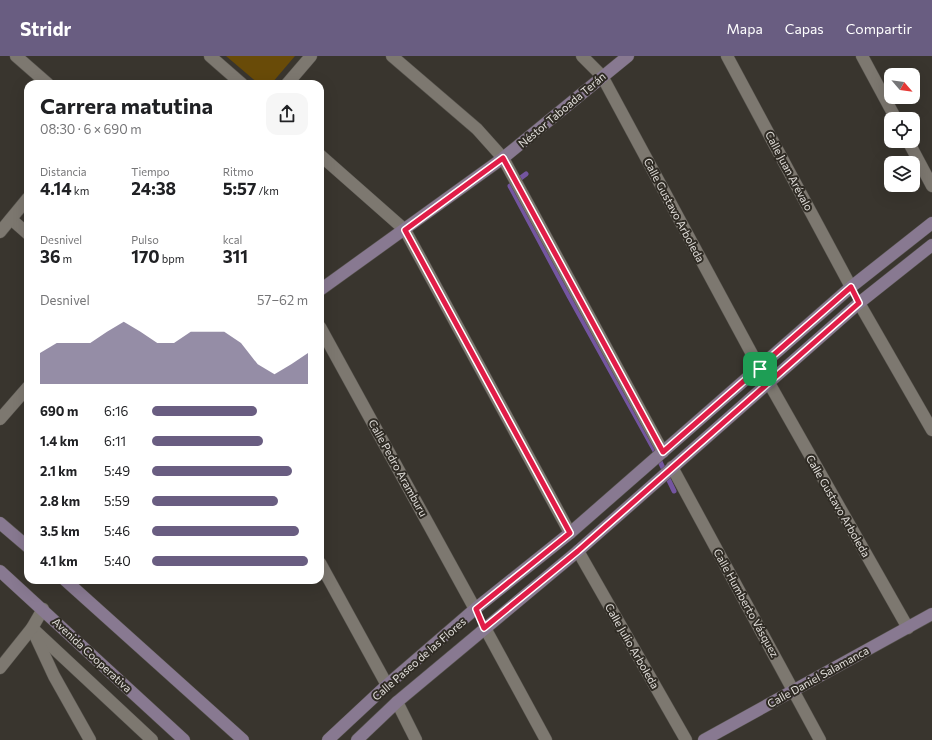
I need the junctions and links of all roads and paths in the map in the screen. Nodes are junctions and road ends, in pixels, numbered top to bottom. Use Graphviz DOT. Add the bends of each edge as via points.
graph roads {
  1 [pos="16,56"];
  2 [pos="210,56"];
  3 [pos="311,56"];
  4 [pos="392,56"];
  5 [pos="582,56"];
  6 [pos="628,56"];
  7 [pos="727,56"];
  8 [pos="862,56"];
  9 [pos="602,76"];
  10 [pos="43,80"];
  11 [pos="237,80"];
  12 [pos="290,80"];
  13 [pos="892,112"];
  14 [pos="912,148"];
  15 [pos="503,158"];
  16 [pos="324,159"];
  17 [pos="932,186"];
  18 [pos="24,203"];
  19 [pos="11,219"];
  20 [pos="932,223"];
  21 [pos="24,230"];
  22 [pos="405,230"];
  23 [pos="0,232"];
  24 [pos="932,245"];
  25 [pos="324,287"];
  26 [pos="851,287"];
  27 [pos="859,303"];
  28 [pos="324,334"];
  29 [pos="760,369"];
  30 [pos="769,383"];
  31 [pos="24,392"];
  32 [pos="0,419"];
  33 [pos="932,430"];
  34 [pos="663,452"];
  35 [pos="672,467"];
  36 [pos="0,523"];
  37 [pos="570,533"];
  38 [pos="24,544"];
  39 [pos="578,551"];
  40 [pos="324,570"];
  41 [pos="0,571"];
  42 [pos="69,584"];
  43 [pos="43,609"];
  44 [pos="476,609"];
  45 [pos="932,614"];
  46 [pos="32,628"];
  47 [pos="484,628"];
  48 [pos="908,628"];
  49 [pos="0,668"];
  50 [pos="387,685"];
  51 [pos="794,690"];
  52 [pos="397,702"];
  53 [pos="90,740"];
  54 [pos="152,740"];
  55 [pos="184,740"];
  56 [pos="243,740"];
  57 [pos="328,740"];
  58 [pos="357,740"];
  59 [pos="416,740"];
  60 [pos="546,740"];
  61 [pos="686,740"];
  62 [pos="704,740"];
  63 [pos="820,740"];
  1 -- 10 [label="street"];
  2 -- 11 [label="street"];
  3 -- 12 [label="street"];
  4 -- 15 [label="street" via="477,129"];
  5 -- 9 [label="street, Calle Gustavo Arboleda"];
  6 -- 9 [label="street, Néstor Taboada Terán"];
  7 -- 26 [label="street, Calle Juan Arévalo"];
  8 -- 13 [label="street"];
  9 -- 15 [label="street, Néstor Taboada Terán"];
  9 -- 29 [label="street, Calle Gustavo Arboleda"];
  14 -- 17 [label="street"];
  15 -- 22 [label="street, Néstor Taboada Terán"];
  15 -- 34 [label="street"];
  16 -- 22 [label="street"];
  18 -- 19 [label="street"];
  19 -- 21 [label="street"];
  19 -- 23 [label="street"];
  20 -- 26 [label="street, Calle Paseo de las Flores"];
  22 -- 25 [label="street, Néstor Taboada Terán"];
  22 -- 37 [label="street"];
  24 -- 27 [label="street, Calle Paseo de las Flores"];
  26 -- 27 [label="street"];
  26 -- 29 [label="street, Calle Paseo de las Flores"];
  27 -- 30 [label="street, Calle Paseo de las Flores"];
  27 -- 33 [label="street"];
  28 -- 44 [label="street, Calle Pedro Aramburu"];
  29 -- 30 [label="street"];
  29 -- 34 [label="street, Calle Paseo de las Flores"];
  30 -- 35 [label="street, Calle Paseo de las Flores"];
  30 -- 48 [label="street, Calle Gustavo Arboleda"];
  31 -- 32 [label="street"];
  34 -- 35 [label="street"];
  34 -- 37 [label="street, Calle Paseo de las Flores"];
  35 -- 39 [label="street, Calle Paseo de las Flores"];
  35 -- 51 [label="street, Calle Humberto Vásquez"];
  36 -- 38 [label="street"];
  37 -- 39 [label="street"];
  37 -- 44 [label="street, Calle Paseo de las Flores"];
  39 -- 47 [label="street, Calle Paseo de las Flores"];
  39 -- 61 [label="street, Calle Julio Arboleda"];
  40 -- 50 [label="street"];
  41 -- 43 [label="street, Avenida Cooperativa"];
  42 -- 56 [label="street"];
  43 -- 46 [label="street"];
  43 -- 55 [label="street, Avenida Cooperativa"];
  44 -- 47 [label="street"];
  44 -- 50 [label="street, Calle Paseo de las Flores"];
  45 -- 48 [label="street, Calle Daniel Salamanca"];
  46 -- 49 [label="street"];
  46 -- 53 [label="street" via="54,676"];
  46 -- 54 [label="street"];
  47 -- 52 [label="street, Calle Paseo de las Flores"];
  47 -- 60 [label="street"];
  48 -- 51 [label="street, Calle Daniel Salamanca"];
  50 -- 52 [label="street"];
  50 -- 57 [label="street, Calle Paseo de las Flores"];
  51 -- 62 [label="street, Calle Daniel Salamanca"];
  51 -- 63 [label="street, Calle Humberto Vásquez"];
  52 -- 58 [label="street, Calle Paseo de las Flores"];
  52 -- 59 [label="street"];
}
